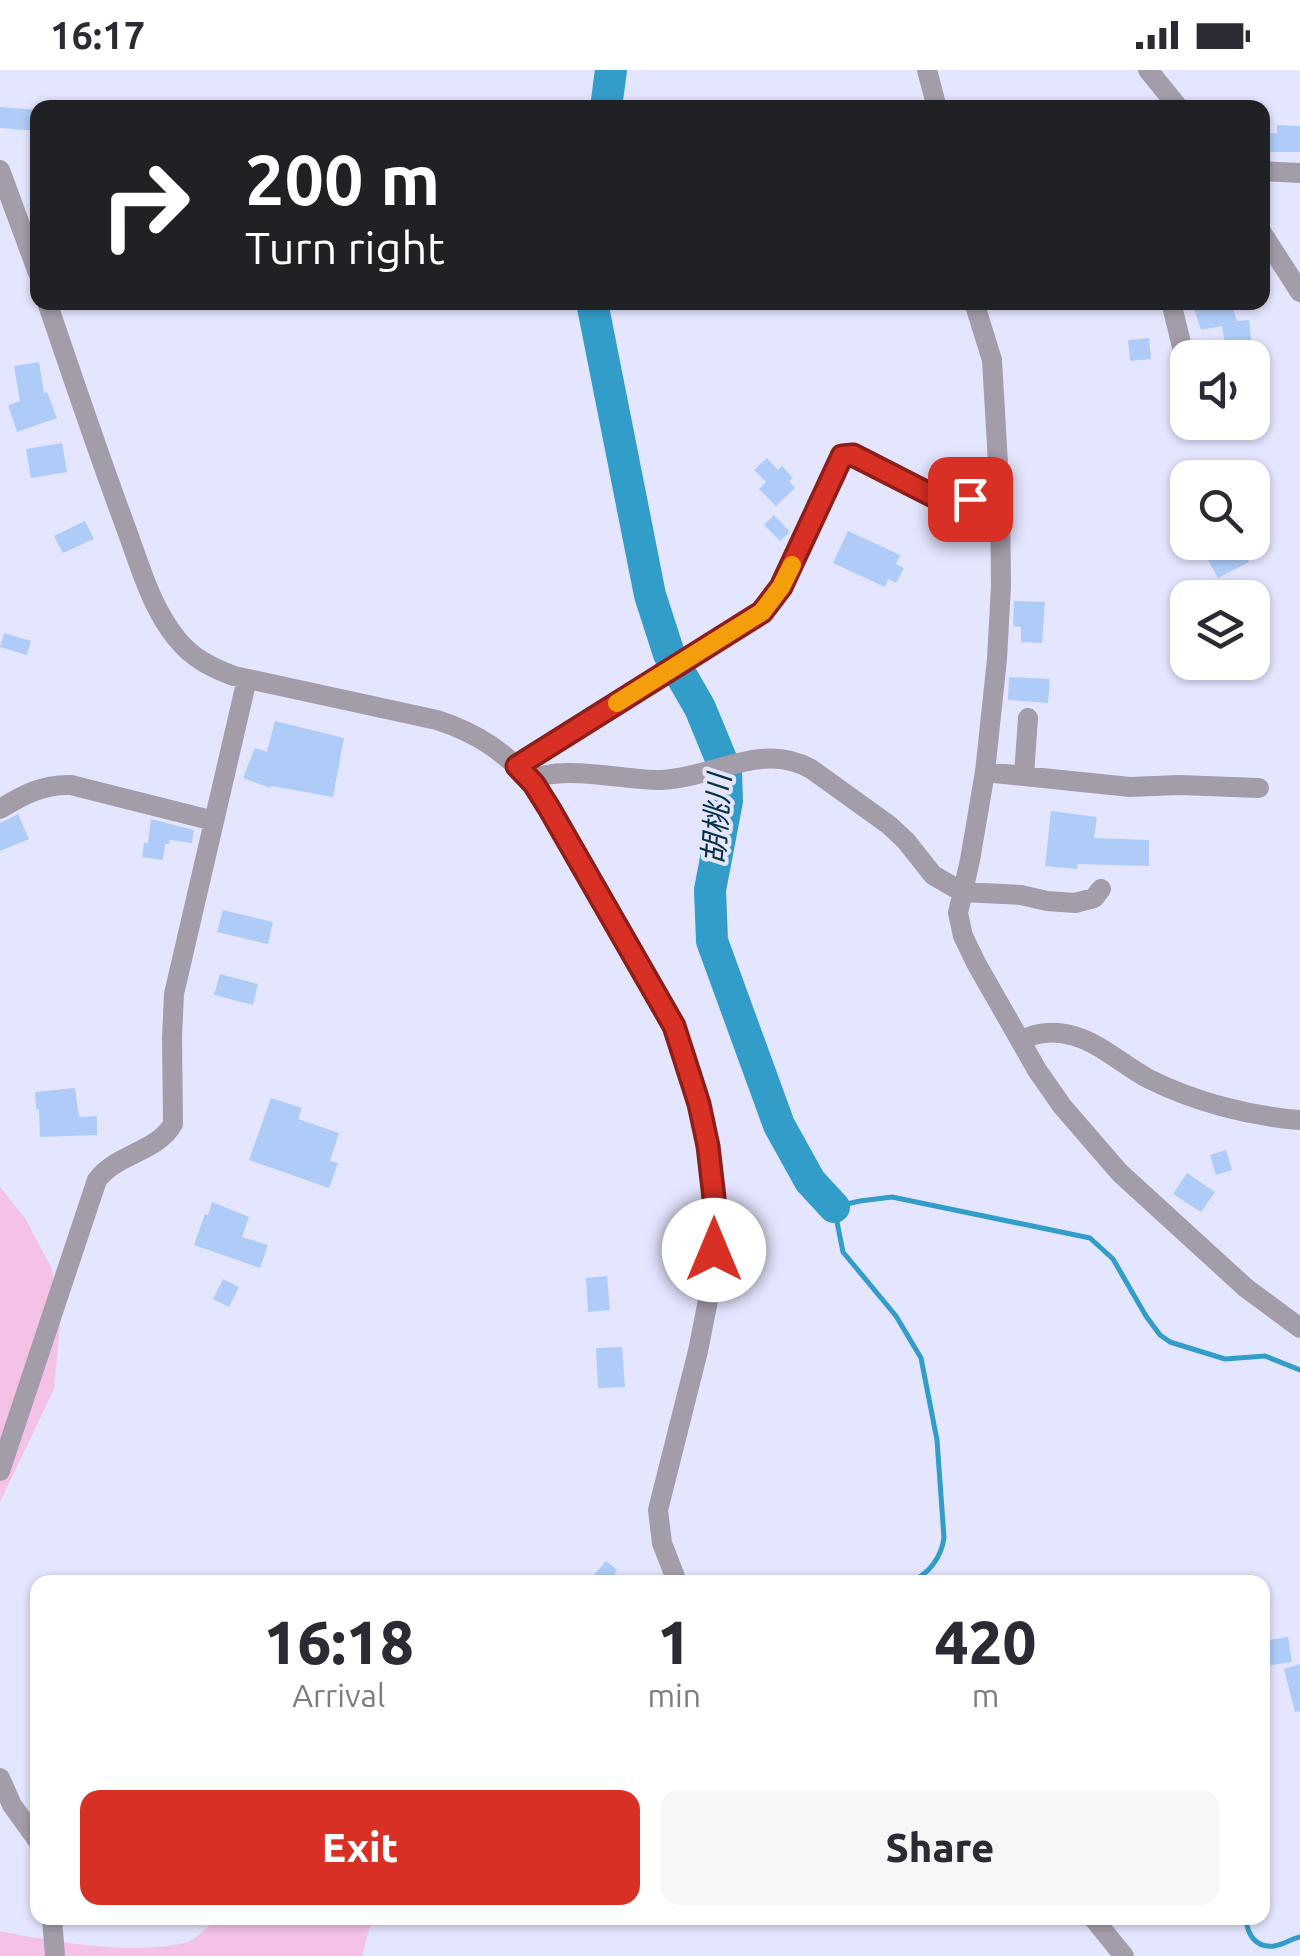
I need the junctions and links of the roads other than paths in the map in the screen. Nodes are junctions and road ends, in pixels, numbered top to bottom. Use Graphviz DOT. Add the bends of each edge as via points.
graph roads {
  1 [pos="927,70"];
  2 [pos="1148,70"];
  3 [pos="934,100"];
  4 [pos="1172,100"];
  5 [pos="0,170"];
  6 [pos="1270,171"];
  7 [pos="1300,173"];
  8 [pos="1270,245"];
  9 [pos="30,252"];
  10 [pos="1300,292"];
  11 [pos="51,310"];
  12 [pos="976,310"];
  13 [pos="1173,310"];
  14 [pos="1180,340"];
  15 [pos="1000,498"];
  16 [pos="247,679"];
  17 [pos="1028,718"];
  18 [pos="984,772"];
  19 [pos="524,774"];
  20 [pos="1024,775"];
  21 [pos="1258,788"];
  22 [pos="0,809"];
  23 [pos="214,821"];
  24 [pos="1100,890"];
  25 [pos="962,892"];
  26 [pos="1021,1040"];
  27 [pos="1300,1120"];
  28 [pos="1300,1328"];
  29 [pos="0,1471"];
  30 [pos="669,1575"];
  31 [pos="0,1778"];
  32 [pos="30,1830"];
  33 [pos="53,1925"];
  34 [pos="1100,1925"];
  35 [pos="55,1956"];
  36 [pos="1124,1956"];
  1 -- 3 [label="street"];
  2 -- 4 [label="street"];
  5 -- 9 [label="street"];
  6 -- 7 [label="street"];
  8 -- 10 [label="street"];
  11 -- 16 [label="street" via="154,605 185,650"];
  12 -- 15 [label="street" via="992,360"];
  13 -- 14 [label="street"];
  15 -- 18 [label="street" via="998,659"];
  15 -- 19 [label="street" via="941,500 853,455 842,456 781,587 762,612 662,673"];
  16 -- 19 [label="street" via="460,727"];
  16 -- 23 [label="street"];
  17 -- 20 [label="street"];
  18 -- 20 [label="street"];
  18 -- 25 [label="street"];
  19 -- 25 [label="street" via="676,778 752,759 790,760 889,824 932,874"];
  19 -- 30 [label="street" via="674,1026 708,1146 713,1275 658,1510"];
  20 -- 21 [label="street" via="1130,787"];
  22 -- 23 [label="street" via="31,791 71,785"];
  23 -- 29 [label="street" via="174,994 173,1124 97,1180"];
  24 -- 25 [label="street" via="1075,903"];
  25 -- 26 [label="street" via="963,936"];
  26 -- 27 [label="street" via="1054,1032 1076,1036 1176,1091"];
  26 -- 28 [label="street" via="1062,1106 1120,1173"];
  31 -- 32 [label="street"];
  33 -- 35 [label="street"];
  34 -- 36 [label="street"];
}
